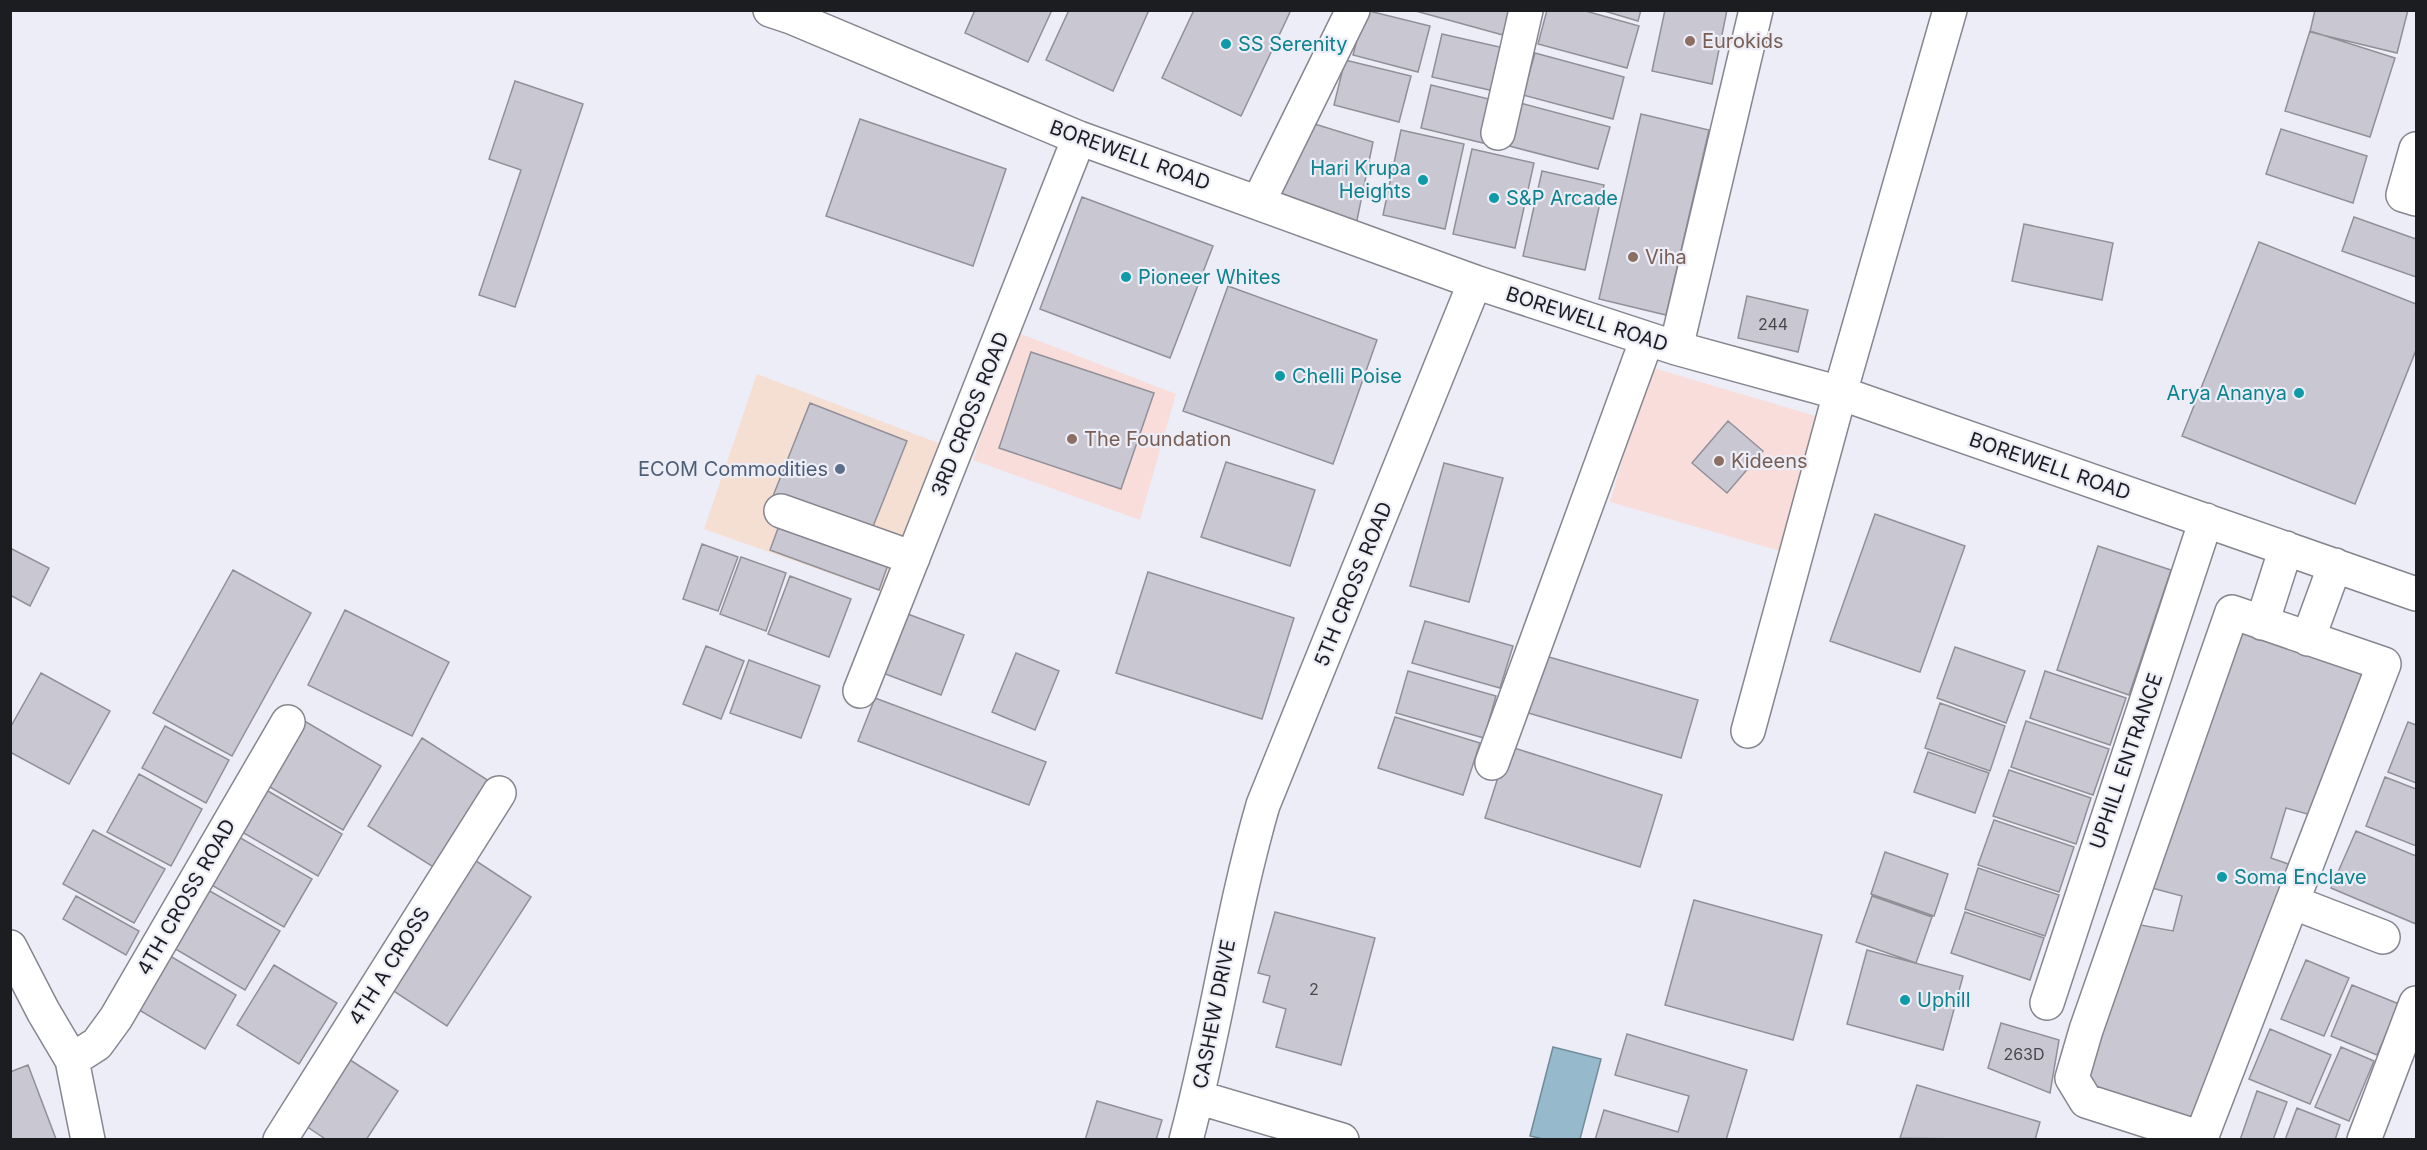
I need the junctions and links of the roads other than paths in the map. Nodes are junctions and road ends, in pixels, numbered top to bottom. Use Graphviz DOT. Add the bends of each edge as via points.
graph roads {
  1 [pos="770,10"];
  2 [pos="1353,10"];
  3 [pos="1526,10"];
  4 [pos="1756,10"];
  5 [pos="1950,10"];
  6 [pos="1498,134"];
  7 [pos="1079,138"];
  8 [pos="2416,149"];
  9 [pos="2416,200"];
  10 [pos="1258,203"];
  11 [pos="1475,282"];
  12 [pos="1661,343"];
  13 [pos="1840,393"];
  14 [pos="781,511"];
  15 [pos="2206,520"];
  16 [pos="2286,548"];
  17 [pos="913,558"];
  18 [pos="2335,565"];
  19 [pos="2416,594"];
  20 [pos="2262,623"];
  21 [pos="2308,639"];
  22 [pos="860,691"];
  23 [pos="288,722"];
  24 [pos="1748,731"];
  25 [pos="1492,763"];
  26 [pos="499,793"];
  27 [pos="1240,889"];
  28 [pos="2292,902"];
  29 [pos="2383,937"];
  30 [pos="10,947"];
  31 [pos="2047,1003"];
  32 [pos="2416,1003"];
  33 [pos="72,1060"];
  34 [pos="1197,1097"];
  35 [pos="88,1140"];
  36 [pos="279,1140"];
  37 [pos="1186,1140"];
  38 [pos="1342,1140"];
  39 [pos="2364,1140"];
  1 -- 7 [label="street, BOREWELL ROAD"];
  2 -- 10 [label="street"];
  3 -- 6 [label="street"];
  4 -- 12 [label="street"];
  5 -- 13 [label="street"];
  7 -- 10 [label="street, BOREWELL ROAD"];
  7 -- 17 [label="street, 3RD CROSS ROAD"];
  8 -- 9 [label="street" via="2403,195"];
  10 -- 11 [label="street, BOREWELL ROAD"];
  11 -- 12 [label="street, BOREWELL ROAD"];
  11 -- 27 [label="street, 5TH CROSS ROAD" via="1263,806"];
  12 -- 13 [label="street, BOREWELL ROAD"];
  12 -- 25 [label="street"];
  13 -- 15 [label="street, BOREWELL ROAD"];
  13 -- 24 [label="street"];
  14 -- 17 [label="street"];
  15 -- 16 [label="street, BOREWELL ROAD"];
  15 -- 31 [label="street, UPHILL ENTRANCE"];
  16 -- 18 [label="street, BOREWELL ROAD"];
  16 -- 20 [label="street"];
  17 -- 22 [label="street, 3RD CROSS ROAD"];
  18 -- 19 [label="street, BOREWELL ROAD"];
  18 -- 21 [label="street"];
  20 -- 21 [label="street"];
  20 -- 28 [label="street" via="2232,612 2083,1040 2072,1078 2085,1101 2201,1138"];
  21 -- 28 [label="street" via="2384,664"];
  23 -- 33 [label="street, 4TH CROSS ROAD" via="116,1018 97,1044"];
  26 -- 36 [label="street, 4TH A CROSS"];
  27 -- 34 [label="street, CASHEW DRIVE"];
  28 -- 29 [label="street"];
  30 -- 33 [label="street"];
  32 -- 39 [label="street"];
  33 -- 35 [label="street"];
  34 -- 37 [label="street, CASHEW DRIVE"];
  34 -- 38 [label="street"];
}
